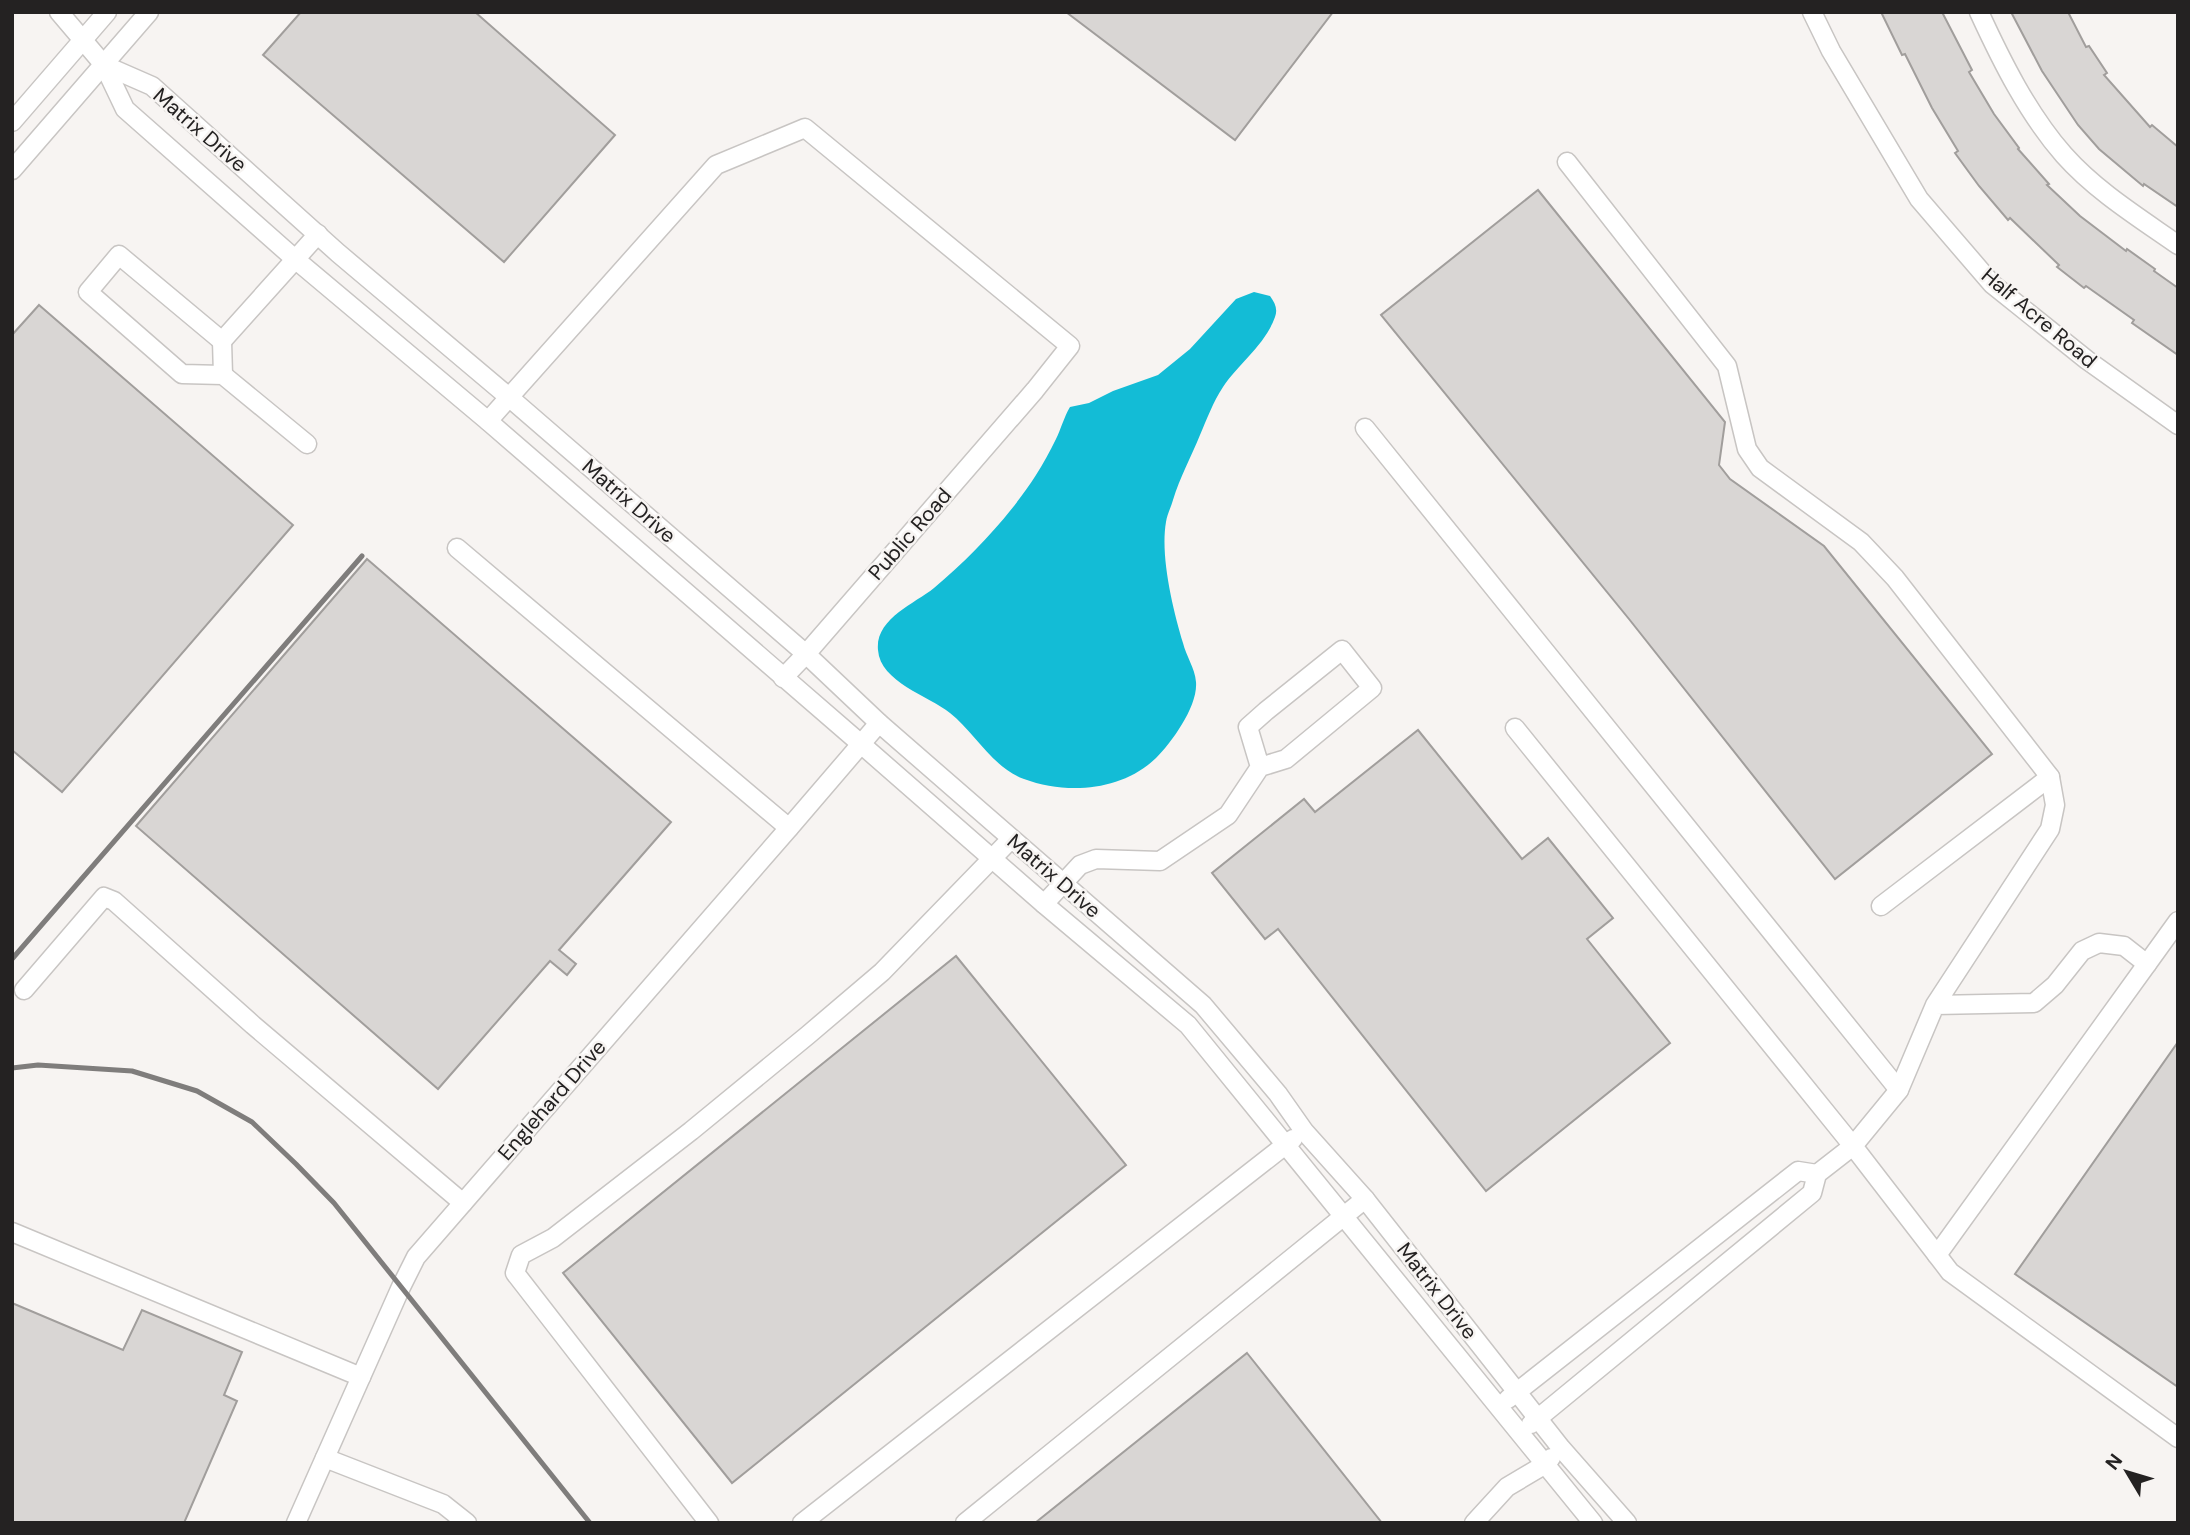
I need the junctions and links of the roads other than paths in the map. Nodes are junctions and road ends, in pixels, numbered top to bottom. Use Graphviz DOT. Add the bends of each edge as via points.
graph roads {
  1 [pos="59,12"];
  2 [pos="107,12"];
  3 [pos="149,12"];
  4 [pos="1812,12"];
  5 [pos="1979,12"];
  6 [pos="83,41"];
  7 [pos="104,65"];
  8 [pos="12,122"];
  9 [pos="1567,162"];
  10 [pos="12,170"];
  11 [pos="318,234"];
  12 [pos="2178,245"];
  13 [pos="295,259"];
  14 [pos="222,341"];
  15 [pos="223,375"];
  16 [pos="510,398"];
  17 [pos="488,421"];
  18 [pos="2178,425"];
  19 [pos="1365,428"];
  20 [pos="307,444"];
  21 [pos="457,548"];
  22 [pos="806,654"];
  23 [pos="783,678"];
  24 [pos="878,723"];
  25 [pos="1515,728"];
  26 [pos="861,744"];
  27 [pos="1260,767"];
  28 [pos="2050,777"];
  29 [pos="789,828"];
  30 [pos="1012,839"];
  31 [pos="993,859"];
  32 [pos="1063,884"];
  33 [pos="1044,904"];
  34 [pos="1881,906"];
  35 [pos="2178,921"];
  36 [pos="2147,964"];
  37 [pos="24,990"];
  38 [pos="1935,1006"];
  39 [pos="1899,1090"];
  40 [pos="1304,1131"];
  41 [pos="1285,1145"];
  42 [pos="1853,1146"];
  43 [pos="1817,1174"];
  44 [pos="1365,1199"];
  45 [pos="463,1203"];
  46 [pos="1343,1215"];
  47 [pos="12,1232"];
  48 [pos="1937,1255"];
  49 [pos="361,1377"];
  50 [pos="1516,1392"];
  51 [pos="1498,1408"];
  52 [pos="1538,1419"];
  53 [pos="1520,1433"];
  54 [pos="2178,1438"];
  55 [pos="1561,1448"];
  56 [pos="325,1458"];
  57 [pos="1544,1465"];
  58 [pos="296,1523"];
  59 [pos="467,1523"];
  60 [pos="709,1523"];
  61 [pos="802,1523"];
  62 [pos="965,1523"];
  63 [pos="1474,1523"];
  64 [pos="1593,1523"];
  65 [pos="1627,1523"];
  1 -- 6 [label="street"];
  2 -- 6 [label="street"];
  3 -- 7 [label="street"];
  4 -- 18 [label="street, Half Acre Road" via="1919,199 1992,284"];
  5 -- 12 [label="street" via="2034,115 2064,156 2108,197"];
  6 -- 7 [label="street"];
  6 -- 8 [label="street"];
  7 -- 10 [label="street"];
  7 -- 11 [label="street, Matrix Drive" via="152,86"];
  7 -- 13 [label="street, Matrix Drive" via="125,109"];
  9 -- 28 [label="street" via="1727,366 1747,449 1760,468 1870,551"];
  11 -- 13 [label="street"];
  11 -- 16 [label="street, Matrix Drive"];
  13 -- 14 [label="street"];
  13 -- 17 [label="street, Matrix Drive"];
  14 -- 15 [label="street"];
  14 -- 15 [label="street" via="119,255 88,292 182,374"];
  15 -- 20 [label="street"];
  16 -- 17 [label="street"];
  16 -- 22 [label="street, Matrix Drive"];
  16 -- 22 [label="street, Public Road" via="716,165 805,128 1070,346"];
  17 -- 23 [label="street, Matrix Drive"];
  19 -- 39 [label="street"];
  21 -- 29 [label="street"];
  22 -- 23 [label="street, Public Road"];
  22 -- 24 [label="street, Matrix Drive"];
  23 -- 26 [label="street, Matrix Drive"];
  24 -- 26 [label="street, Englehard Drive"];
  24 -- 30 [label="street, Matrix Drive"];
  25 -- 42 [label="street"];
  26 -- 29 [label="street, Englehard Drive"];
  26 -- 31 [label="street, Matrix Drive"];
  27 -- 27 [label="street" via="1248,727 1342,650 1372,688 1286,759"];
  27 -- 32 [label="street" via="1228,815 1160,861 1096,859 1080,865"];
  28 -- 34 [label="street"];
  28 -- 38 [label="street" via="2055,805 2050,830"];
  29 -- 45 [label="street, Englehard Drive"];
  30 -- 31 [label="street"];
  30 -- 32 [label="street, Matrix Drive"];
  31 -- 33 [label="street, Matrix Drive"];
  31 -- 60 [label="street" via="882,972 808,1035 553,1238 521,1255 515,1273"];
  32 -- 33 [label="street"];
  32 -- 40 [label="street, Matrix Drive" via="1203,1005"];
  33 -- 41 [label="street, Matrix Drive" via="1188,1025"];
  35 -- 36 [label="street"];
  36 -- 38 [label="street" via="2124,946 2099,943 2082,951 2034,1003"];
  36 -- 48 [label="street"];
  37 -- 45 [label="street" via="104,897 114,901"];
  38 -- 39 [label="street"];
  39 -- 42 [label="street"];
  40 -- 41 [label="street"];
  40 -- 44 [label="street, Matrix Drive"];
  41 -- 46 [label="street, Matrix Drive"];
  41 -- 61 [label="street"];
  42 -- 43 [label="street"];
  42 -- 48 [label="street"];
  43 -- 50 [label="street" via="1798,1171"];
  43 -- 52 [label="street" via="1812,1193"];
  44 -- 46 [label="street"];
  44 -- 50 [label="street, Matrix Drive"];
  45 -- 49 [label="street, Englehard Drive" via="416,1257"];
  46 -- 51 [label="street, Matrix Drive"];
  46 -- 62 [label="street"];
  47 -- 49 [label="street"];
  48 -- 54 [label="street" via="1950,1272"];
  49 -- 56 [label="street, Englehard Drive"];
  50 -- 51 [label="street"];
  50 -- 52 [label="street, Matrix Drive"];
  51 -- 53 [label="street, Matrix Drive"];
  52 -- 53 [label="street"];
  52 -- 55 [label="street, Matrix Drive"];
  53 -- 57 [label="street, Matrix Drive"];
  55 -- 57 [label="street"];
  55 -- 65 [label="street, Matrix Drive"];
  56 -- 58 [label="street, Englehard Drive"];
  56 -- 59 [label="street" via="443,1504"];
  57 -- 63 [label="street" via="1507,1487"];
  57 -- 64 [label="street, Matrix Drive"];
}
